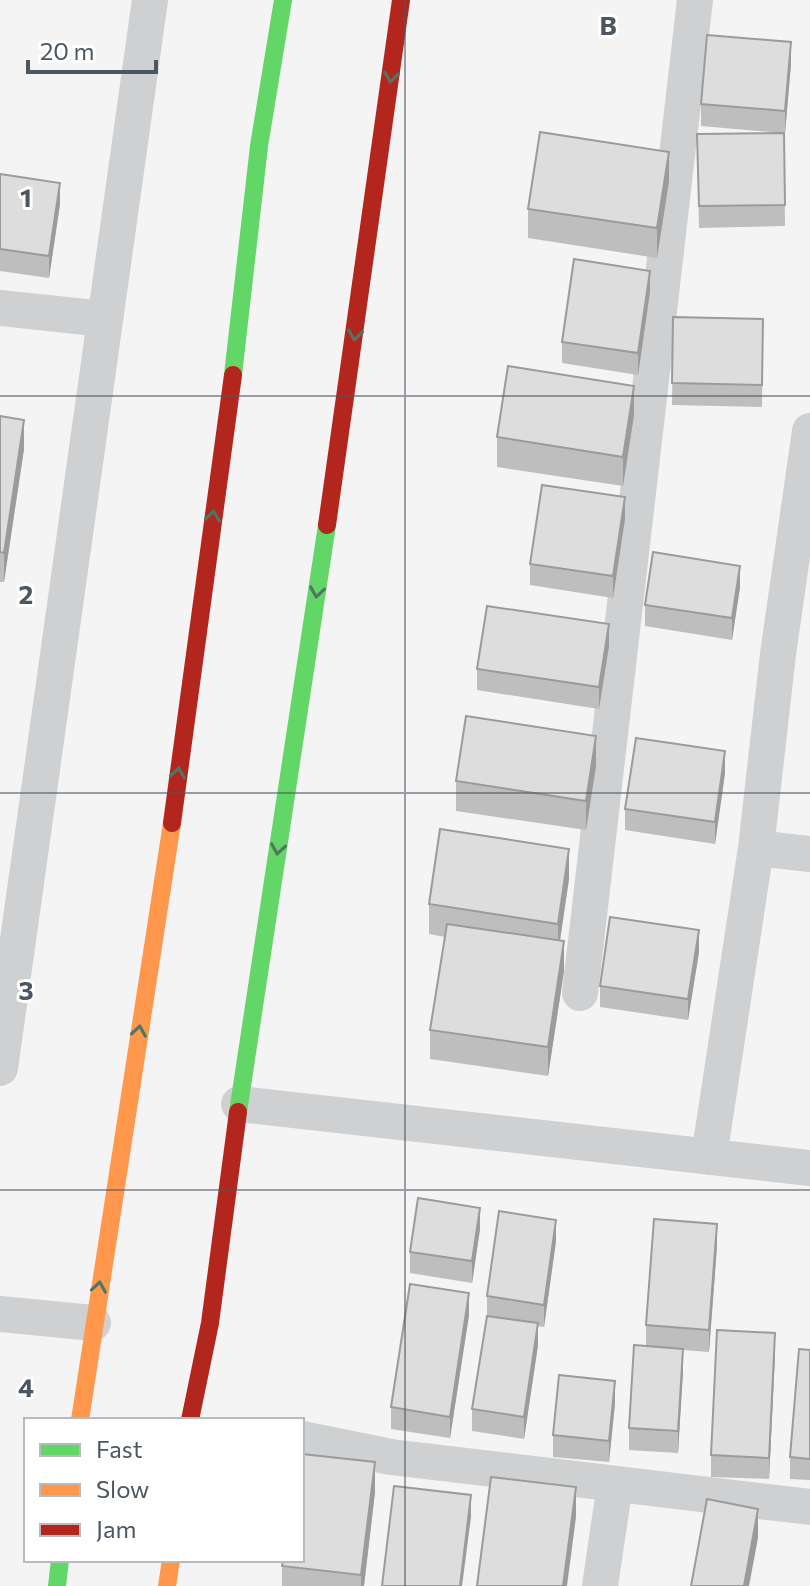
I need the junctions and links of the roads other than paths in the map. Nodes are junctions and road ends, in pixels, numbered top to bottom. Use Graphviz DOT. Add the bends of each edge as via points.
graph roads {
  1 [pos="150,0"];
  2 [pos="283,0"];
  3 [pos="401,0"];
  4 [pos="695,0"];
  5 [pos="0,308"];
  6 [pos="104,319"];
  7 [pos="810,431"];
  8 [pos="756,848"];
  9 [pos="810,854"];
  10 [pos="580,993"];
  11 [pos="0,1068"];
  12 [pos="239,1104"];
  13 [pos="709,1157"];
  14 [pos="810,1168"];
  15 [pos="0,1314"];
  16 [pos="93,1323"];
  17 [pos="80,1418"];
  18 [pos="198,1418"];
  19 [pos="304,1439"];
  20 [pos="615,1484"];
  21 [pos="810,1507"];
  22 [pos="60,1562"];
  23 [pos="171,1562"];
  24 [pos="57,1586"];
  25 [pos="167,1586"];
  26 [pos="600,1586"];
  1 -- 6 [label="street"];
  16 -- 2 [label="street, one-way" via="167,857 259,146"];
  3 -- 12 [label="street, one-way" via="348,390"];
  4 -- 10 [label="street"];
  5 -- 6 [label="street"];
  6 -- 11 [label="street"];
  7 -- 8 [label="street"];
  8 -- 9 [label="street"];
  8 -- 13 [label="street"];
  12 -- 13 [label="street"];
  12 -- 18 [label="street"];
  13 -- 14 [label="street"];
  15 -- 16 [label="street"];
  16 -- 17 [label="street"];
  19 -- 20 [label="street" via="391,1457"];
  20 -- 21 [label="street"];
  20 -- 26 [label="street"];
  22 -- 24 [label="street"];
  23 -- 25 [label="street"];
}
